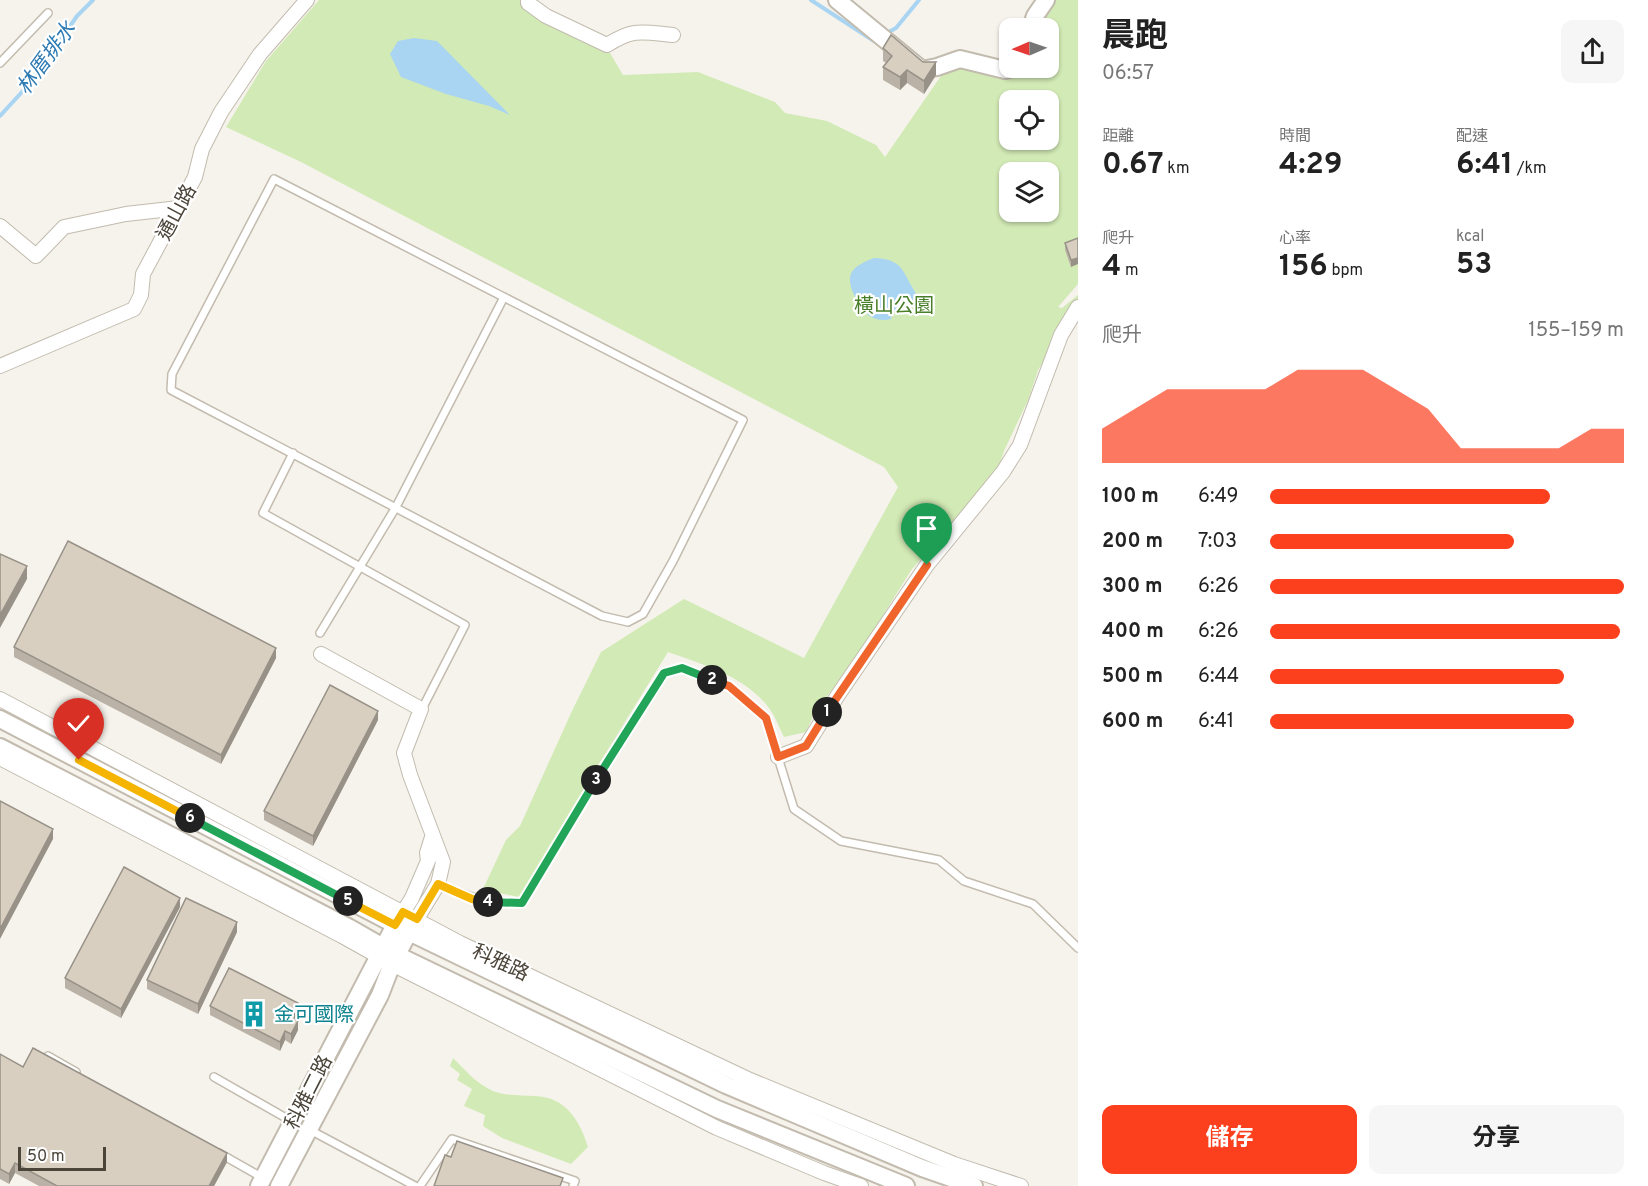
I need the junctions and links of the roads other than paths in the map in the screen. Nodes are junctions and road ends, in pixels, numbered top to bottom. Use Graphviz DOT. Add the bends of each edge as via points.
graph roads {
  1 [pos="307,0"];
  2 [pos="528,0"];
  3 [pos="837,0"];
  4 [pos="1046,0"];
  5 [pos="48,13"];
  6 [pos="1034,18"];
  7 [pos="673,35"];
  8 [pos="0,63"];
  9 [pos="999,68"];
  10 [pos="179,208"];
  11 [pos="0,226"];
  12 [pos="504,297"];
  13 [pos="1078,307"];
  14 [pos="0,366"];
  15 [pos="293,453"];
  16 [pos="396,507"];
  17 [pos="360,567"];
  18 [pos="320,633"];
  19 [pos="321,654"];
  20 [pos="0,699"];
  21 [pos="422,709"];
  22 [pos="0,719"];
  23 [pos="0,747"];
  24 [pos="778,757"];
  25 [pos="0,758"];
  26 [pos="432,837"];
  27 [pos="438,884"];
  28 [pos="406,922"];
  29 [pos="1078,948"];
  30 [pos="387,956"];
  31 [pos="48,1056"];
  32 [pos="79,1073"];
  33 [pos="214,1077"];
  34 [pos="300,1125"];
  35 [pos="212,1149"];
  36 [pos="261,1182"];
  37 [pos="279,1186"];
  38 [pos="415,1186"];
  39 [pos="420,1186"];
  40 [pos="573,1186"];
  41 [pos="861,1186"];
  42 [pos="906,1186"];
  43 [pos="974,1186"];
  44 [pos="1021,1186"];
  1 -- 10 [label="street, 通山路" via="260,54 221,112"];
  2 -- 7 [label="street" via="546,16 607,45 625,34"];
  3 -- 9 [label="street" via="922,70 960,58"];
  4 -- 6 [label="street"];
  5 -- 8 [label="lane"];
  10 -- 11 [label="street" via="64,227 36,256"];
  10 -- 14 [label="street, 通山路" via="143,274 141,295 134,309"];
  12 -- 15 [label="lane" via="274,179 172,374 171,390"];
  12 -- 16 [label="lane"];
  12 -- 16 [label="lane" via="744,420 673,561 643,614 628,622 603,616"];
  13 -- 24 [label="street" via="1061,334 1020,445 1003,472 927,565 806,746"];
  15 -- 16 [label="lane"];
  15 -- 17 [label="lane" via="263,513"];
  16 -- 17 [label="lane"];
  17 -- 18 [label="lane"];
  17 -- 21 [label="lane" via="465,625"];
  19 -- 21 [label="street"];
  20 -- 28 [label="street, 科雅路"];
  21 -- 26 [label="street, 科雅二路" via="404,753"];
  22 -- 28 [label="street, 科雅路"];
  23 -- 30 [label="street, 科雅路" via="348,927"];
  24 -- 27 [label="lane" via="766,718 729,686 682,668 664,673 522,903 472,899"];
  24 -- 29 [label="lane" via="794,809 841,841 939,860 964,881 1033,904"];
  25 -- 30 [label="street, 科雅路"];
  26 -- 27 [label="street, 科雅二路" via="442,862"];
  26 -- 28 [label="street, 科雅二路" via="429,861"];
  27 -- 28 [label="street, 科雅二路"];
  28 -- 30 [label="street, 科雅二路"];
  28 -- 43 [label="street, 科雅路" via="726,1086"];
  28 -- 44 [label="street, 科雅路" via="460,943 750,1080 954,1164"];
  30 -- 34 [label="street, 科雅二路"];
  30 -- 41 [label="street, 科雅路" via="717,1128"];
  30 -- 42 [label="street, 科雅路" via="717,1108"];
  31 -- 32 [label="lane"];
  33 -- 34 [label="lane"];
  34 -- 36 [label="street, 科雅二路"];
  34 -- 37 [label="street, 科雅二路"];
  34 -- 38 [label="lane"];
  35 -- 36 [label="lane"];
  39 -- 40 [label="lane" via="452,1139 575,1181"];
}
